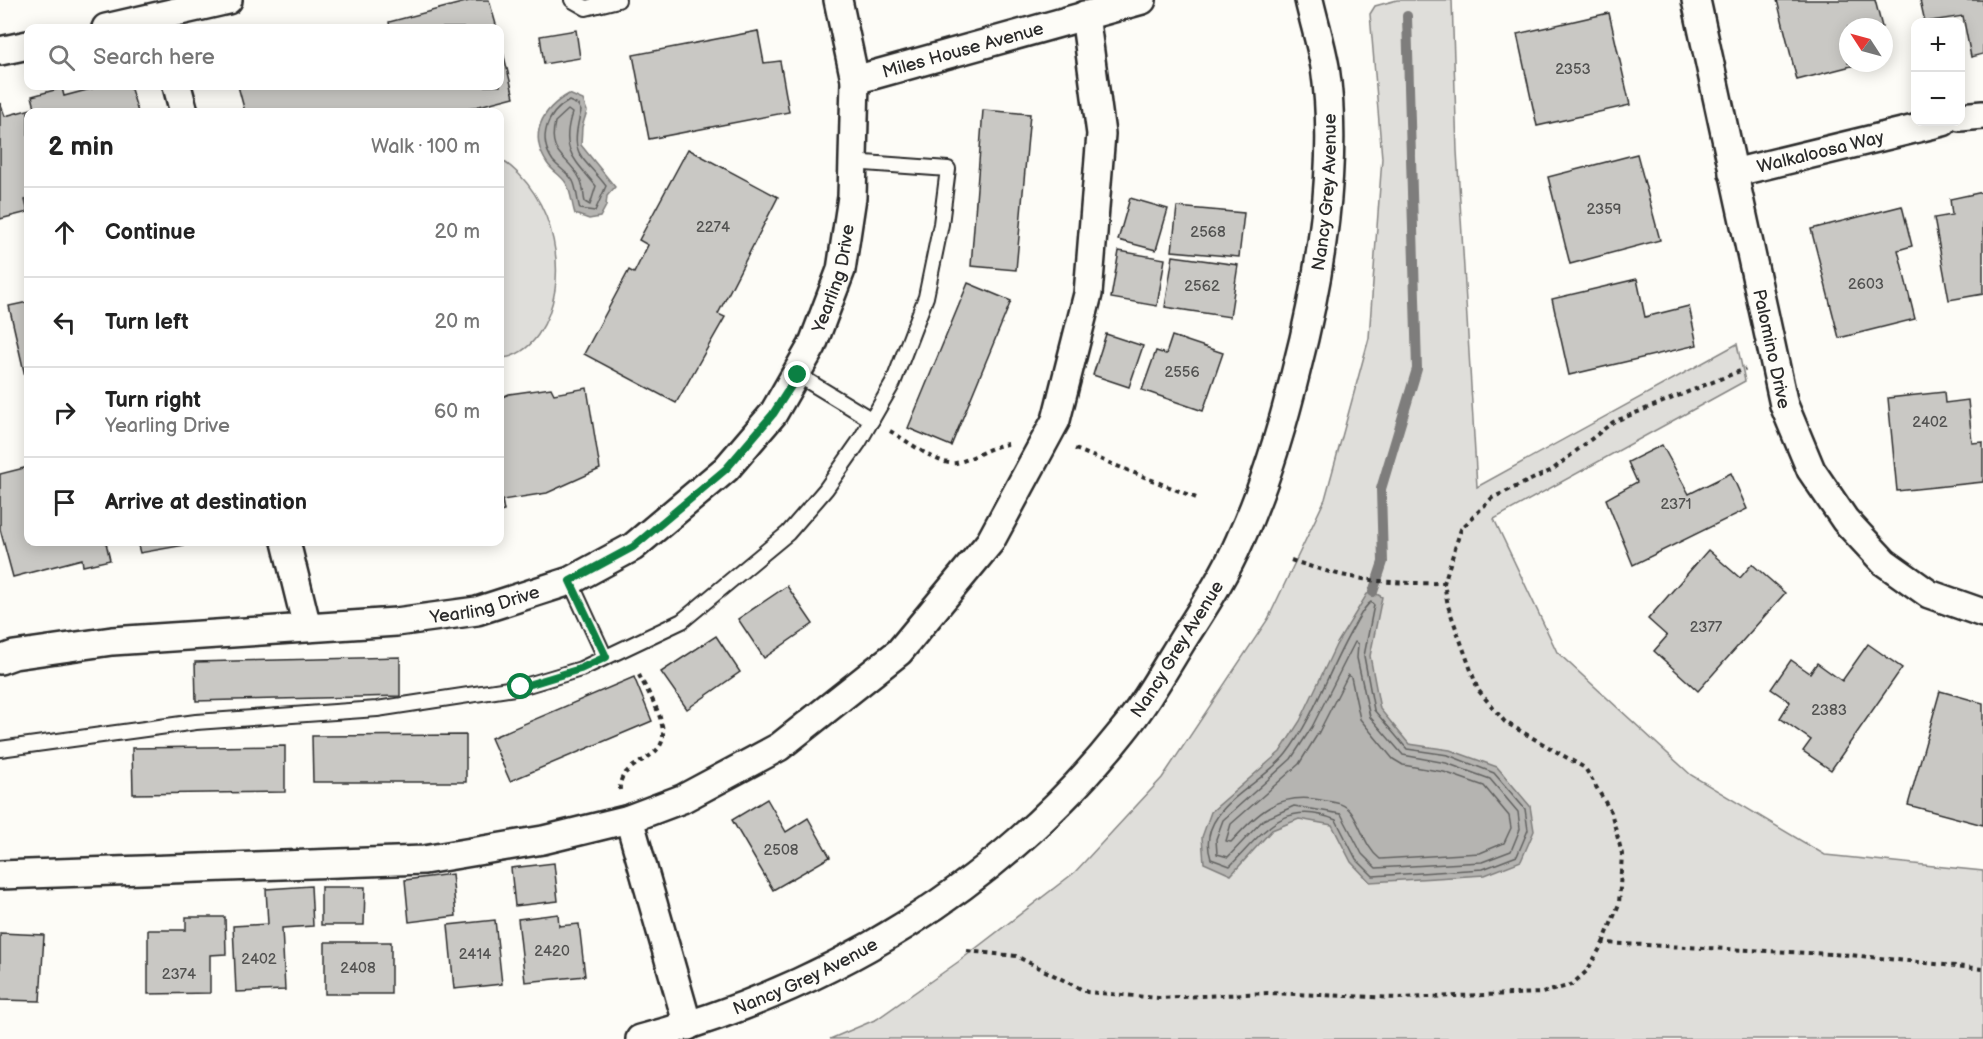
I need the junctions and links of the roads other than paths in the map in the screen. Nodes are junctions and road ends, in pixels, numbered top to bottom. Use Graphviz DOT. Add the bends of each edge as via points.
graph roads {
  1 [pos="228,0"];
  2 [pos="572,0"];
  3 [pos="618,0"];
  4 [pos="838,0"];
  5 [pos="1142,0"];
  6 [pos="1309,0"];
  7 [pos="1696,0"];
  8 [pos="1085,15"];
  9 [pos="162,23"];
  10 [pos="24,46"];
  11 [pos="0,51"];
  12 [pos="855,80"];
  13 [pos="178,90"];
  14 [pos="183,108"];
  15 [pos="1983,115"];
  16 [pos="1965,117"];
  17 [pos="1927,126"];
  18 [pos="851,162"];
  19 [pos="1734,173"];
  20 [pos="798,375"];
  21 [pos="873,420"];
  22 [pos="287,546"];
  23 [pos="570,581"];
  24 [pos="1983,613"];
  25 [pos="307,627"];
  26 [pos="606,657"];
  27 [pos="0,660"];
  28 [pos="0,749"];
  29 [pos="629,819"];
  30 [pos="0,875"];
  31 [pos="688,1026"];
  32 [pos="640,1039"];
  1 -- 9 [label="street"];
  2 -- 3 [label="lane" via="586,8"];
  4 -- 12 [label="street, Yearling Drive"];
  5 -- 8 [label="street, Miles House Avenue"];
  6 -- 31 [label="street, Nancy Grey Avenue" via="1325,68 1330,163 1316,284 1280,437 1240,541 1212,594 1123,731 1075,787 1018,841 935,907 870,946 774,996"];
  7 -- 19 [label="street, Palomino Drive"];
  8 -- 12 [label="street, Miles House Avenue"];
  8 -- 29 [label="street" via="1101,134 1088,294 1056,420 990,542 899,652 779,747 682,799"];
  10 -- 11 [label="street"];
  12 -- 18 [label="street, Yearling Drive"];
  13 -- 14 [label="street"];
  15 -- 16 [label="street"];
  17 -- 19 [label="street, Walkaloosa Way"];
  18 -- 20 [label="street, Yearling Drive" via="852,197 841,270"];
  18 -- 21 [label="lane" via="948,169 926,297 893,383"];
  19 -- 24 [label="street, Palomino Drive" via="1784,405 1811,470 1845,520 1884,562 1929,594"];
  20 -- 21 [label="lane"];
  20 -- 23 [label="street, Yearling Drive" via="773,414 726,469 633,547"];
  21 -- 26 [label="lane" via="826,489 788,533 682,621"];
  22 -- 25 [label="street"];
  23 -- 25 [label="street, Yearling Drive" via="477,611 396,622"];
  23 -- 26 [label="lane"];
  25 -- 27 [label="street, Yearling Drive" via="112,641"];
  26 -- 28 [label="lane" via="521,687 449,699 377,709 196,722"];
  29 -- 30 [label="street" via="543,840 424,860"];
  29 -- 31 [label="street"];
  31 -- 32 [label="street, Nancy Grey Avenue"];
}
